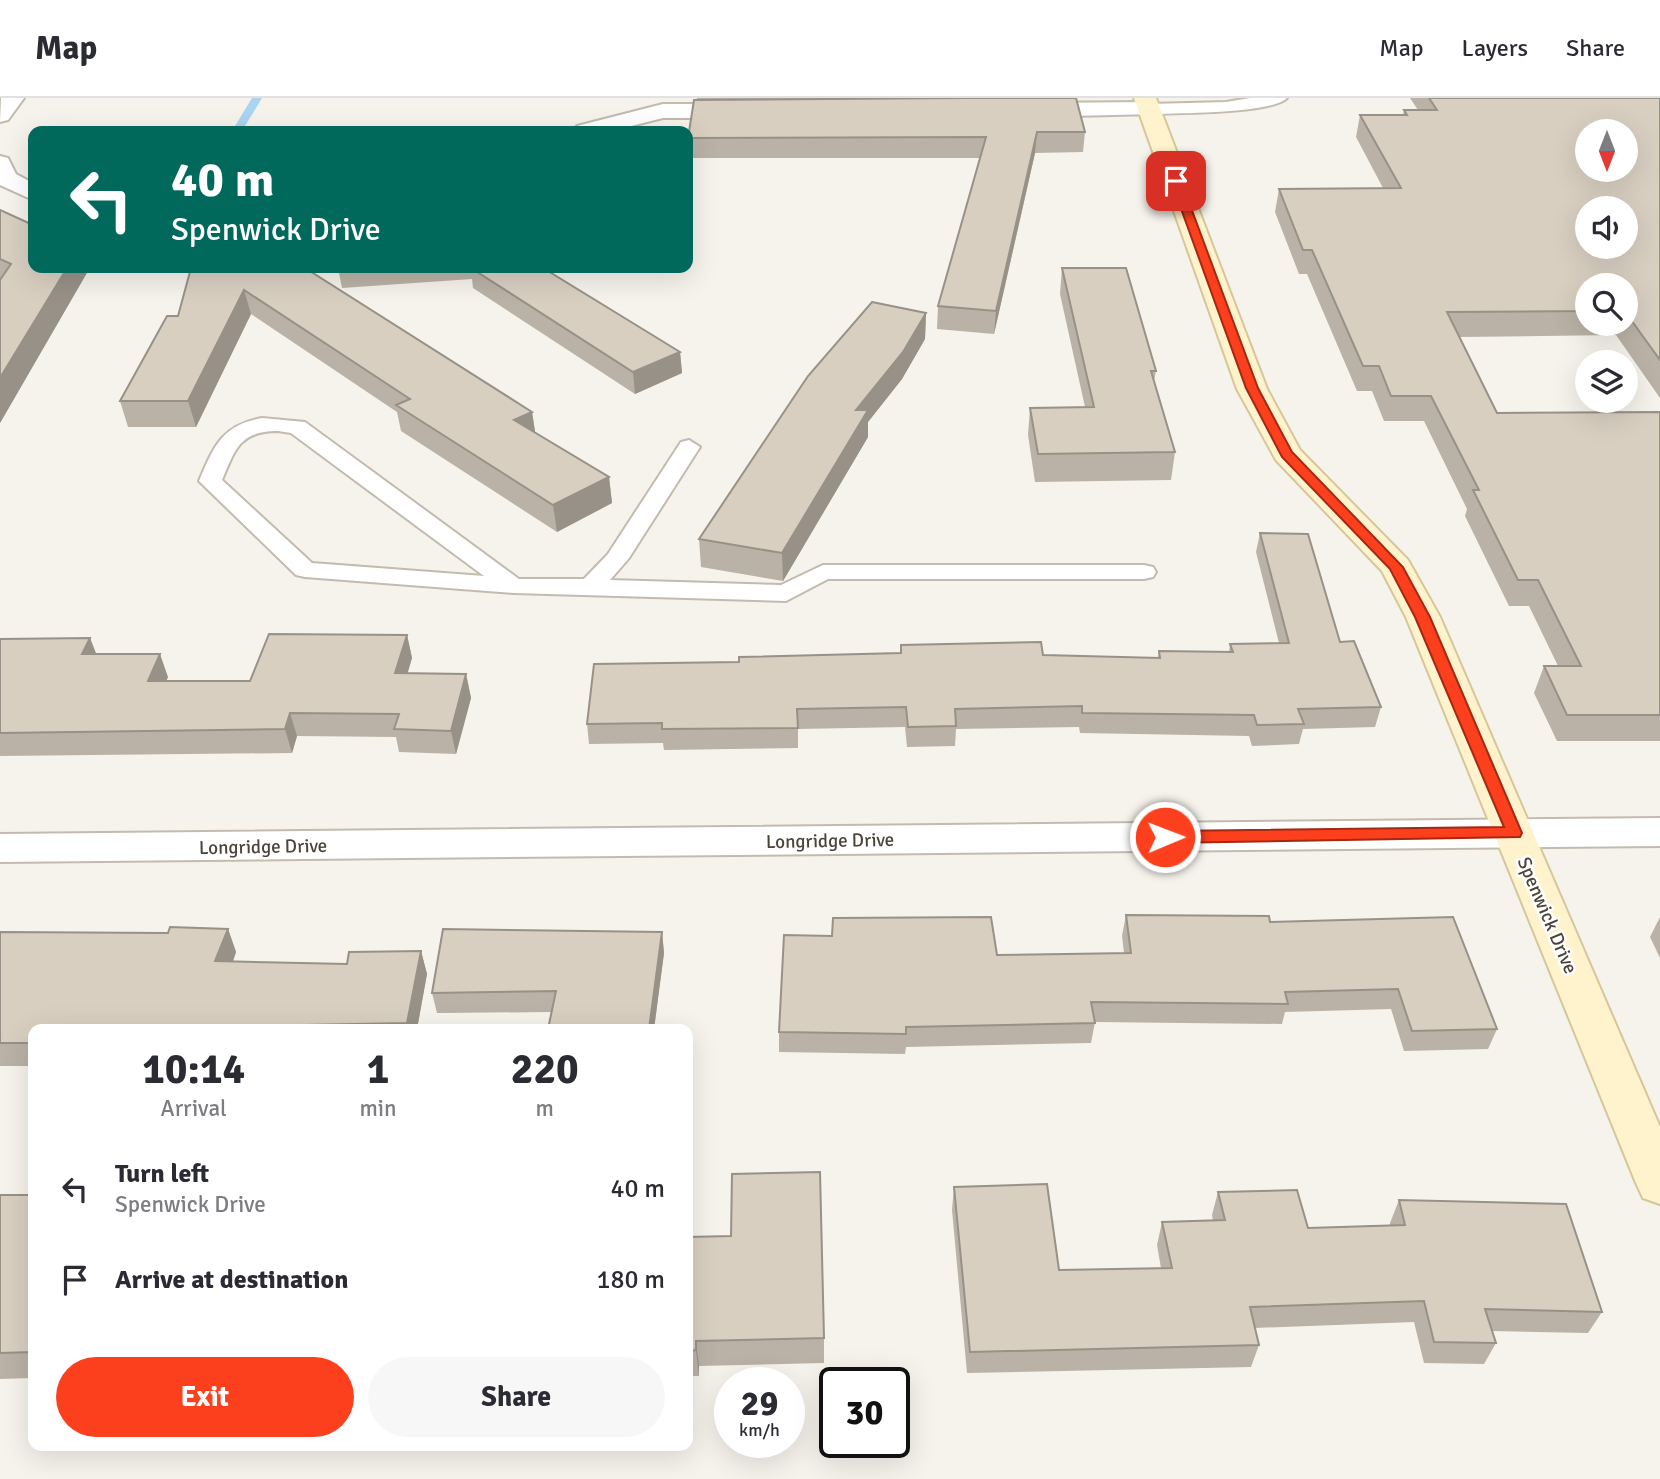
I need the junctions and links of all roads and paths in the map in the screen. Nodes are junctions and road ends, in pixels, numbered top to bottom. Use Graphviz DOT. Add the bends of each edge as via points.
graph roads {
  1 [pos="13,98"];
  2 [pos="1279,98"];
  3 [pos="1147,104"];
  4 [pos="664,105"];
  5 [pos="587,106"];
  6 [pos="1007,110"];
  7 [pos="774,111"];
  8 [pos="0,115"];
  9 [pos="574,126"];
  10 [pos="600,126"];
  11 [pos="0,163"];
  12 [pos="28,190"];
  13 [pos="689,447"];
  14 [pos="1144,572"];
  15 [pos="513,586"];
  16 [pos="591,587"];
  17 [pos="1660,832"];
  18 [pos="1514,833"];
  19 [pos="0,848"];
  20 [pos="1660,1183"];
  1 -- 8 [label="street"];
  2 -- 3 [label="lane" via="1214,108"];
  3 -- 6 [label="street"];
  3 -- 18 [label="street, Spenwick Drive" via="1252,388 1287,454 1396,567 1423,617"];
  4 -- 7 [label="street"];
  4 -- 10 [label="street"];
  5 -- 9 [label="street"];
  11 -- 12 [label="street" via="6,178"];
  13 -- 16 [label="lane" via="617,558"];
  14 -- 16 [label="lane" via="823,572 786,593"];
  15 -- 15 [label="lane" via="297,427 270,423 246,428 227,441 210,481 305,570"];
  15 -- 16 [label="lane"];
  17 -- 18 [label="street, Longridge Drive"];
  18 -- 19 [label="street, Longridge Drive"];
  18 -- 20 [label="street, Spenwick Drive"];
}
